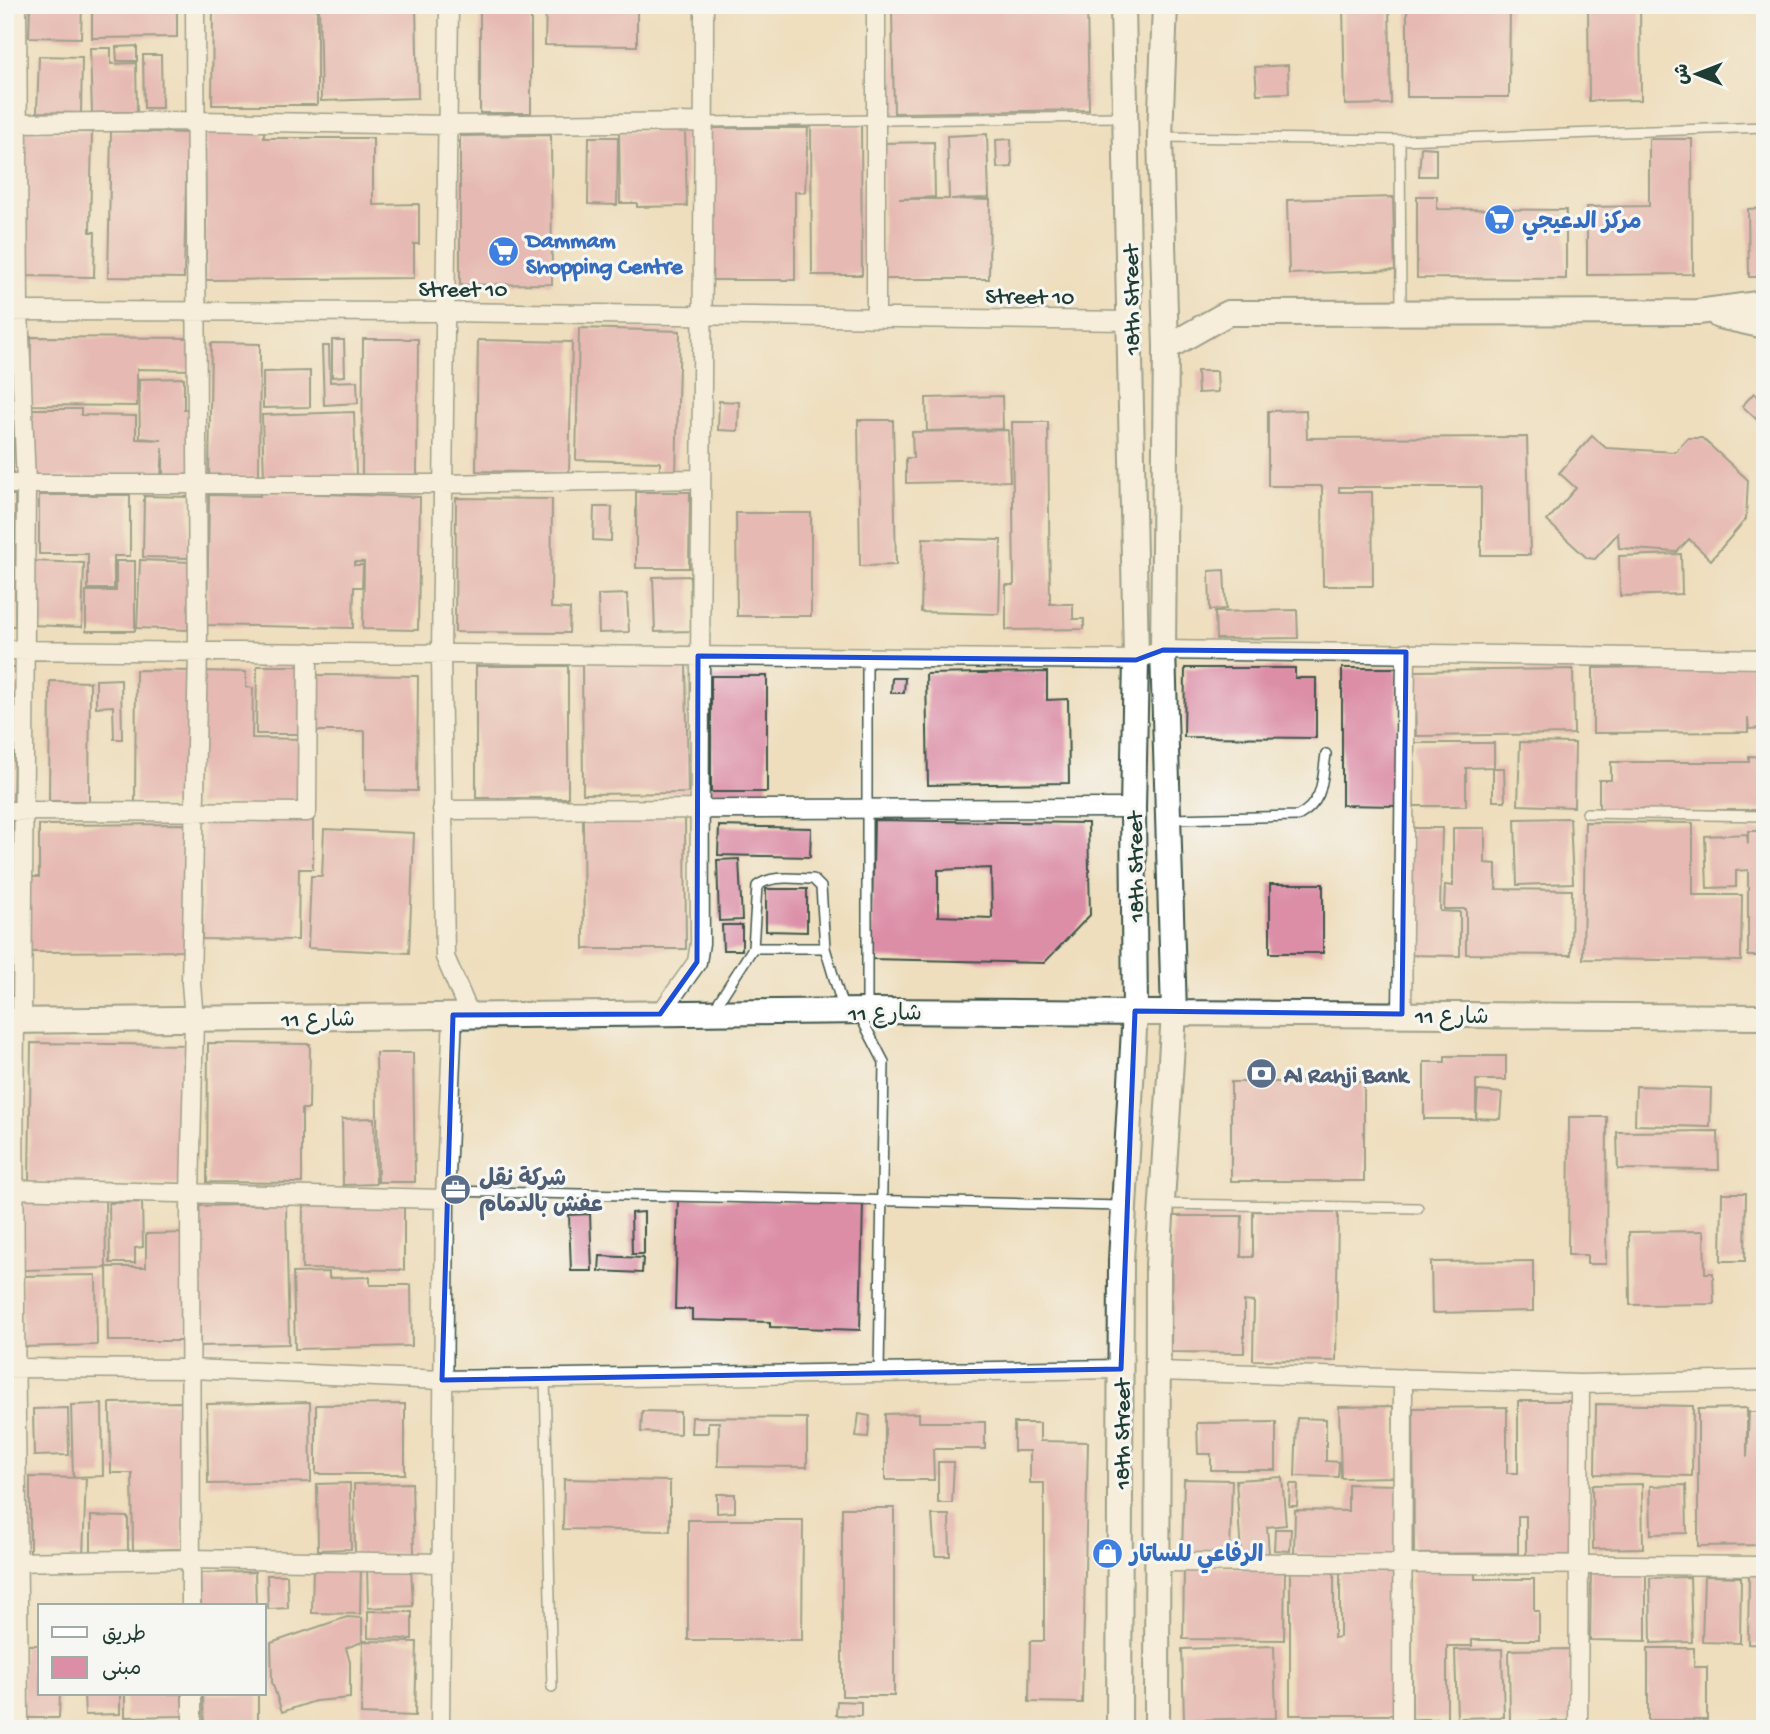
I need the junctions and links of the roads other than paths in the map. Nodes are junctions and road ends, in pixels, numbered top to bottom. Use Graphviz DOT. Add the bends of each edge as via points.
graph roads {
  1 [pos="17,5"];
  2 [pos="195,5"];
  3 [pos="449,5"];
  4 [pos="704,5"];
  5 [pos="876,5"];
  6 [pos="1124,5"];
  7 [pos="1164,5"];
  8 [pos="1126,117"];
  9 [pos="876,119"];
  10 [pos="194,121"];
  11 [pos="704,122"];
  12 [pos="17,123"];
  13 [pos="446,125"];
  14 [pos="1765,127"];
  15 [pos="1160,137"];
  16 [pos="1400,139"];
  17 [pos="1765,303"];
  18 [pos="12,311"];
  19 [pos="1401,311"];
  20 [pos="197,312"];
  21 [pos="442,312"];
  22 [pos="1698,312"];
  23 [pos="704,315"];
  24 [pos="876,317"];
  25 [pos="1130,321"];
  26 [pos="1765,326"];
  27 [pos="1166,348"];
  28 [pos="701,479"];
  29 [pos="5,484"];
  30 [pos="26,484"];
  31 [pos="197,484"];
  32 [pos="441,484"];
  33 [pos="5,650"];
  34 [pos="25,650"];
  35 [pos="1163,650"];
  36 [pos="198,651"];
  37 [pos="308,652"];
  38 [pos="1406,652"];
  39 [pos="441,654"];
  40 [pos="698,656"];
  41 [pos="867,659"];
  42 [pos="1765,659"];
  43 [pos="1136,660"];
  44 [pos="1326,754"];
  45 [pos="869,808"];
  46 [pos="1133,808"];
  47 [pos="195,810"];
  48 [pos="442,810"];
  49 [pos="5,811"];
  50 [pos="699,811"];
  51 [pos="24,812"];
  52 [pos="1587,813"];
  53 [pos="1765,816"];
  54 [pos="1168,819"];
  55 [pos="753,948"];
  56 [pos="825,948"];
  57 [pos="1135,1011"];
  58 [pos="857,1012"];
  59 [pos="1174,1013"];
  60 [pos="660,1014"];
  61 [pos="711,1014"];
  62 [pos="1402,1014"];
  63 [pos="462,1015"];
  64 [pos="1765,1017"];
  65 [pos="194,1020"];
  66 [pos="14,1021"];
  67 [pos="9,1189"];
  68 [pos="190,1195"];
  69 [pos="446,1195"];
  70 [pos="882,1203"];
  71 [pos="1160,1203"];
  72 [pos="1124,1206"];
  73 [pos="1418,1208"];
  74 [pos="11,1368"];
  75 [pos="192,1369"];
  76 [pos="1121,1369"];
  77 [pos="1157,1371"];
  78 [pos="878,1373"];
  79 [pos="545,1378"];
  80 [pos="1403,1378"];
  81 [pos="442,1380"];
  82 [pos="1765,1380"];
  83 [pos="1580,1384"];
  84 [pos="190,1559"];
  85 [pos="11,1562"];
  86 [pos="1158,1562"];
  87 [pos="1402,1562"];
  88 [pos="441,1563"];
  89 [pos="1577,1564"];
  90 [pos="1765,1566"];
  91 [pos="191,1604"];
  92 [pos="552,1687"];
  93 [pos="192,1696"];
  94 [pos="19,1729"];
  95 [pos="192,1729"];
  96 [pos="440,1729"];
  97 [pos="1119,1729"];
  98 [pos="1157,1729"];
  99 [pos="1402,1729"];
  100 [pos="1578,1729"];
  1 -- 12 [label="street"];
  2 -- 10 [label="street"];
  3 -- 13 [label="street"];
  4 -- 11 [label="street"];
  5 -- 9 [label="street"];
  6 -- 8 [label="street, 18th Street"];
  7 -- 15 [label="street"];
  8 -- 9 [label="lane"];
  8 -- 25 [label="street, 18th Street"];
  9 -- 11 [label="lane"];
  9 -- 24 [label="street"];
  10 -- 12 [label="street"];
  10 -- 13 [label="street"];
  10 -- 20 [label="street"];
  11 -- 13 [label="street"];
  11 -- 23 [label="street"];
  12 -- 18 [label="street"];
  13 -- 21 [label="street"];
  14 -- 16 [label="lane"];
  15 -- 16 [label="lane"];
  15 -- 27 [label="street"];
  16 -- 19 [label="lane"];
  17 -- 22 [label="street"];
  18 -- 20 [label="street, Street 10"];
  18 -- 30 [label="street"];
  19 -- 22 [label="street"];
  19 -- 27 [label="street" via="1228,313"];
  20 -- 21 [label="street, Street 10"];
  20 -- 31 [label="street"];
  21 -- 23 [label="street, Street 10"];
  21 -- 32 [label="street"];
  22 -- 26 [label="street"];
  23 -- 24 [label="street, Street 10"];
  23 -- 28 [label="street"];
  24 -- 25 [label="street, Street 10"];
  25 -- 43 [label="street, 18th Street"];
  27 -- 35 [label="street"];
  28 -- 32 [label="street"];
  28 -- 40 [label="street"];
  29 -- 30 [label="street"];
  30 -- 31 [label="street"];
  30 -- 34 [label="street"];
  31 -- 32 [label="street"];
  31 -- 36 [label="street"];
  32 -- 39 [label="street"];
  33 -- 34 [label="street"];
  34 -- 36 [label="street"];
  34 -- 51 [label="street"];
  35 -- 38 [label="street"];
  35 -- 43 [label="street"];
  35 -- 54 [label="street"];
  36 -- 37 [label="street"];
  36 -- 47 [label="street"];
  37 -- 39 [label="street"];
  37 -- 47 [label="street" via="307,812"];
  38 -- 42 [label="street"];
  38 -- 62 [label="street"];
  39 -- 40 [label="street"];
  39 -- 48 [label="street"];
  40 -- 41 [label="street"];
  40 -- 50 [label="street"];
  41 -- 43 [label="street"];
  41 -- 45 [label="lane"];
  43 -- 46 [label="street, 18th Street"];
  44 -- 54 [label="lane" via="1320,796 1298,816"];
  45 -- 46 [label="street"];
  45 -- 50 [label="street"];
  45 -- 58 [label="lane"];
  46 -- 57 [label="street, 18th Street"];
  47 -- 51 [label="street"];
  47 -- 65 [label="street"];
  48 -- 50 [label="street"];
  48 -- 63 [label="street" via="445,957"];
  49 -- 51 [label="street"];
  50 -- 60 [label="street" via="697,962"];
  51 -- 66 [label="street"];
  52 -- 53 [label="lane"];
  54 -- 59 [label="street"];
  55 -- 56 [label="lane"];
  55 -- 56 [label="lane" via="757,886 766,879 813,879 821,887"];
  55 -- 61 [label="lane"];
  56 -- 58 [label="lane"];
  57 -- 58 [label="street, شارع 11"];
  57 -- 59 [label="street, شارع 11"];
  57 -- 72 [label="street, 18th Street"];
  58 -- 61 [label="street, شارع 11"];
  58 -- 70 [label="lane" via="884,1062"];
  59 -- 62 [label="street, شارع 11"];
  59 -- 71 [label="street"];
  60 -- 61 [label="street, شارع 11"];
  60 -- 63 [label="street, شارع 11"];
  62 -- 64 [label="street, شارع 11"];
  63 -- 65 [label="street, شارع 11"];
  63 -- 69 [label="street"];
  65 -- 66 [label="street, شارع 11"];
  65 -- 68 [label="street"];
  66 -- 67 [label="street"];
  67 -- 68 [label="street"];
  67 -- 74 [label="street"];
  68 -- 69 [label="street"];
  68 -- 75 [label="street"];
  69 -- 70 [label="lane"];
  69 -- 81 [label="street"];
  70 -- 72 [label="lane"];
  70 -- 78 [label="lane"];
  71 -- 73 [label="lane"];
  71 -- 77 [label="street"];
  72 -- 76 [label="street, 18th Street"];
  74 -- 75 [label="street"];
  74 -- 85 [label="street"];
  75 -- 81 [label="street"];
  75 -- 84 [label="street"];
  76 -- 78 [label="street"];
  76 -- 97 [label="street, 18th Street"];
  77 -- 80 [label="street"];
  77 -- 86 [label="street"];
  78 -- 79 [label="street"];
  79 -- 81 [label="street"];
  79 -- 92 [label="lane"];
  80 -- 83 [label="street"];
  80 -- 87 [label="street"];
  81 -- 88 [label="street"];
  82 -- 83 [label="street"];
  83 -- 89 [label="street"];
  84 -- 85 [label="street"];
  84 -- 88 [label="street"];
  84 -- 91 [label="street"];
  85 -- 94 [label="street"];
  86 -- 87 [label="street"];
  86 -- 98 [label="street"];
  87 -- 89 [label="street"];
  87 -- 99 [label="street"];
  88 -- 96 [label="street"];
  89 -- 90 [label="street"];
  89 -- 100 [label="street"];
  93 -- 95 [label="street"];
}
